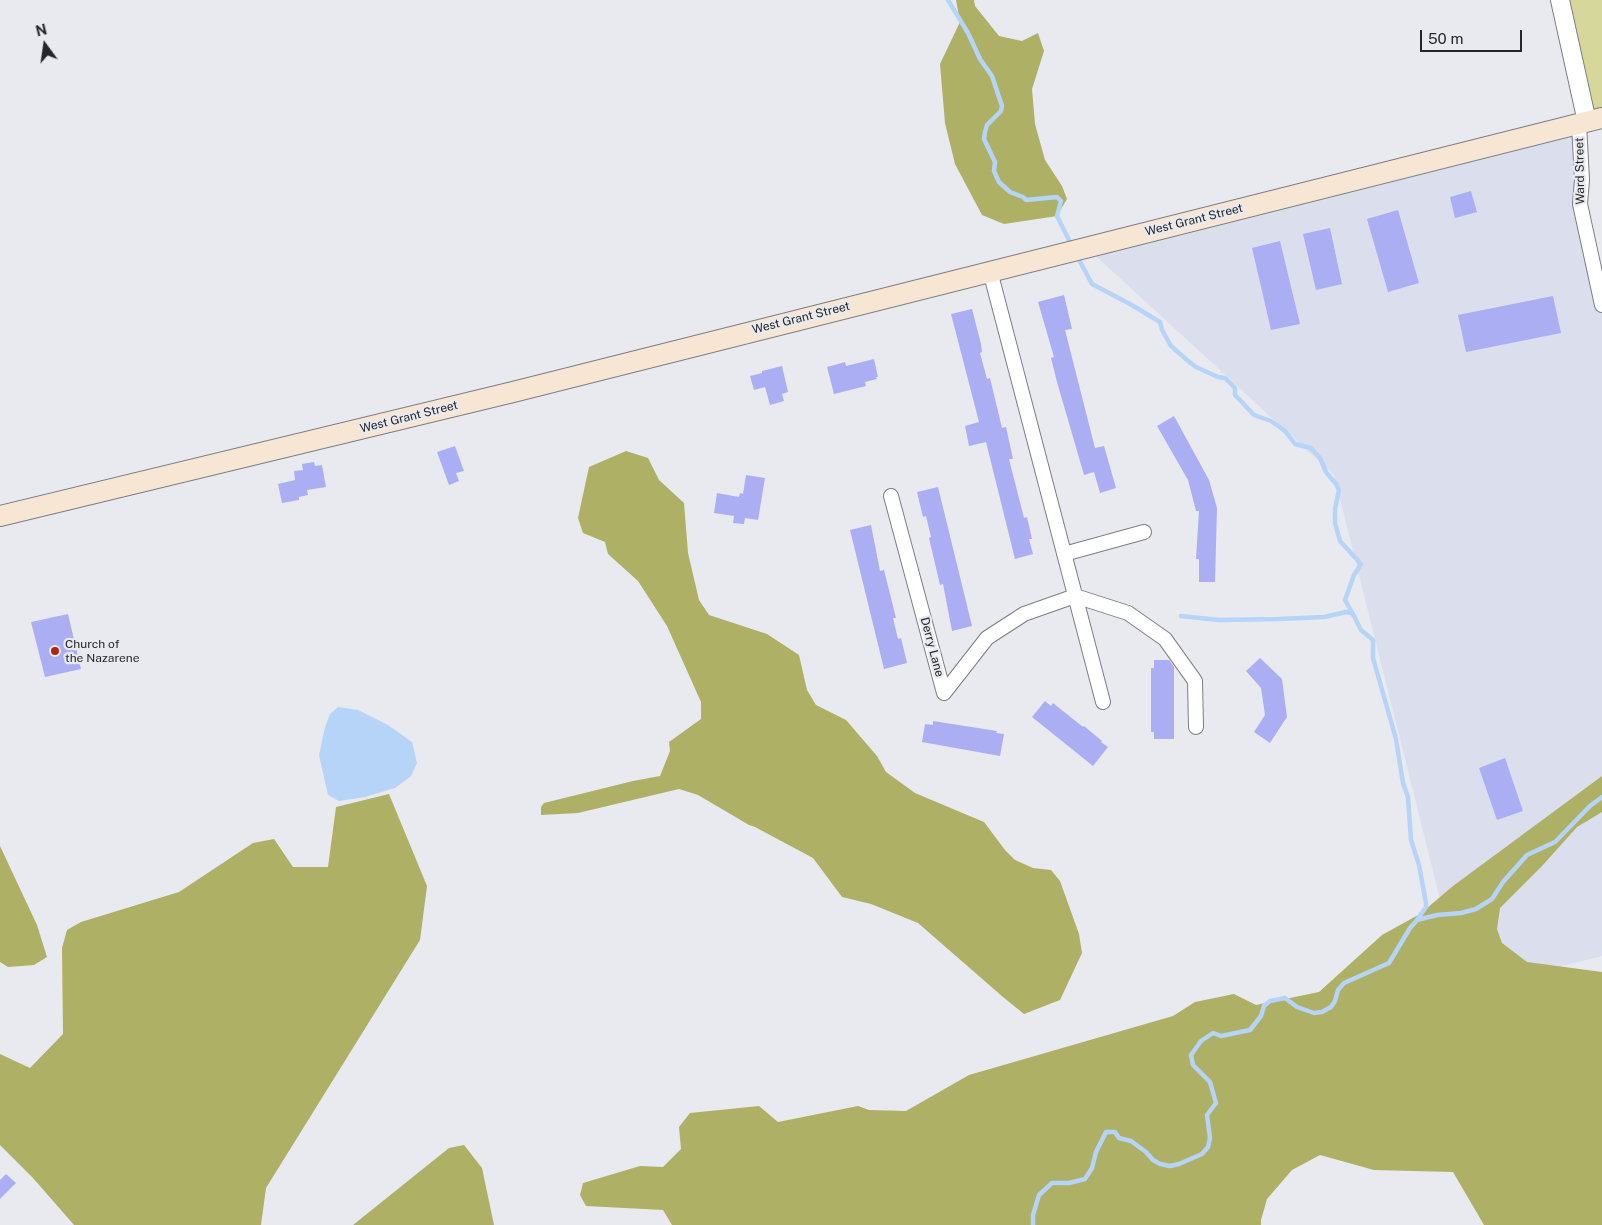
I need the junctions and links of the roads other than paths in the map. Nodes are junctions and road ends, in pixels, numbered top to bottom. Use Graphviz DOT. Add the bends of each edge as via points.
graph roads {
  1 [pos="1560,0"];
  2 [pos="1589,121"];
  3 [pos="990,271"];
  4 [pos="1602,305"];
  5 [pos="891,496"];
  6 [pos="0,516"];
  7 [pos="1144,532"];
  8 [pos="1064,554"];
  9 [pos="1075,596"];
  10 [pos="1103,702"];
  11 [pos="1196,727"];
  1 -- 2 [label="street"];
  2 -- 3 [label="main road, West Grant Street"];
  2 -- 4 [label="street, Ward Street" via="1580,204"];
  3 -- 6 [label="main road, West Grant Street" via="485,399"];
  3 -- 8 [label="street"];
  5 -- 9 [label="street, Derry Lane" via="944,693 987,638 1024,614"];
  7 -- 8 [label="street"];
  8 -- 9 [label="street"];
  9 -- 10 [label="street"];
  9 -- 11 [label="street" via="1128,613 1165,639 1195,681"];
}
